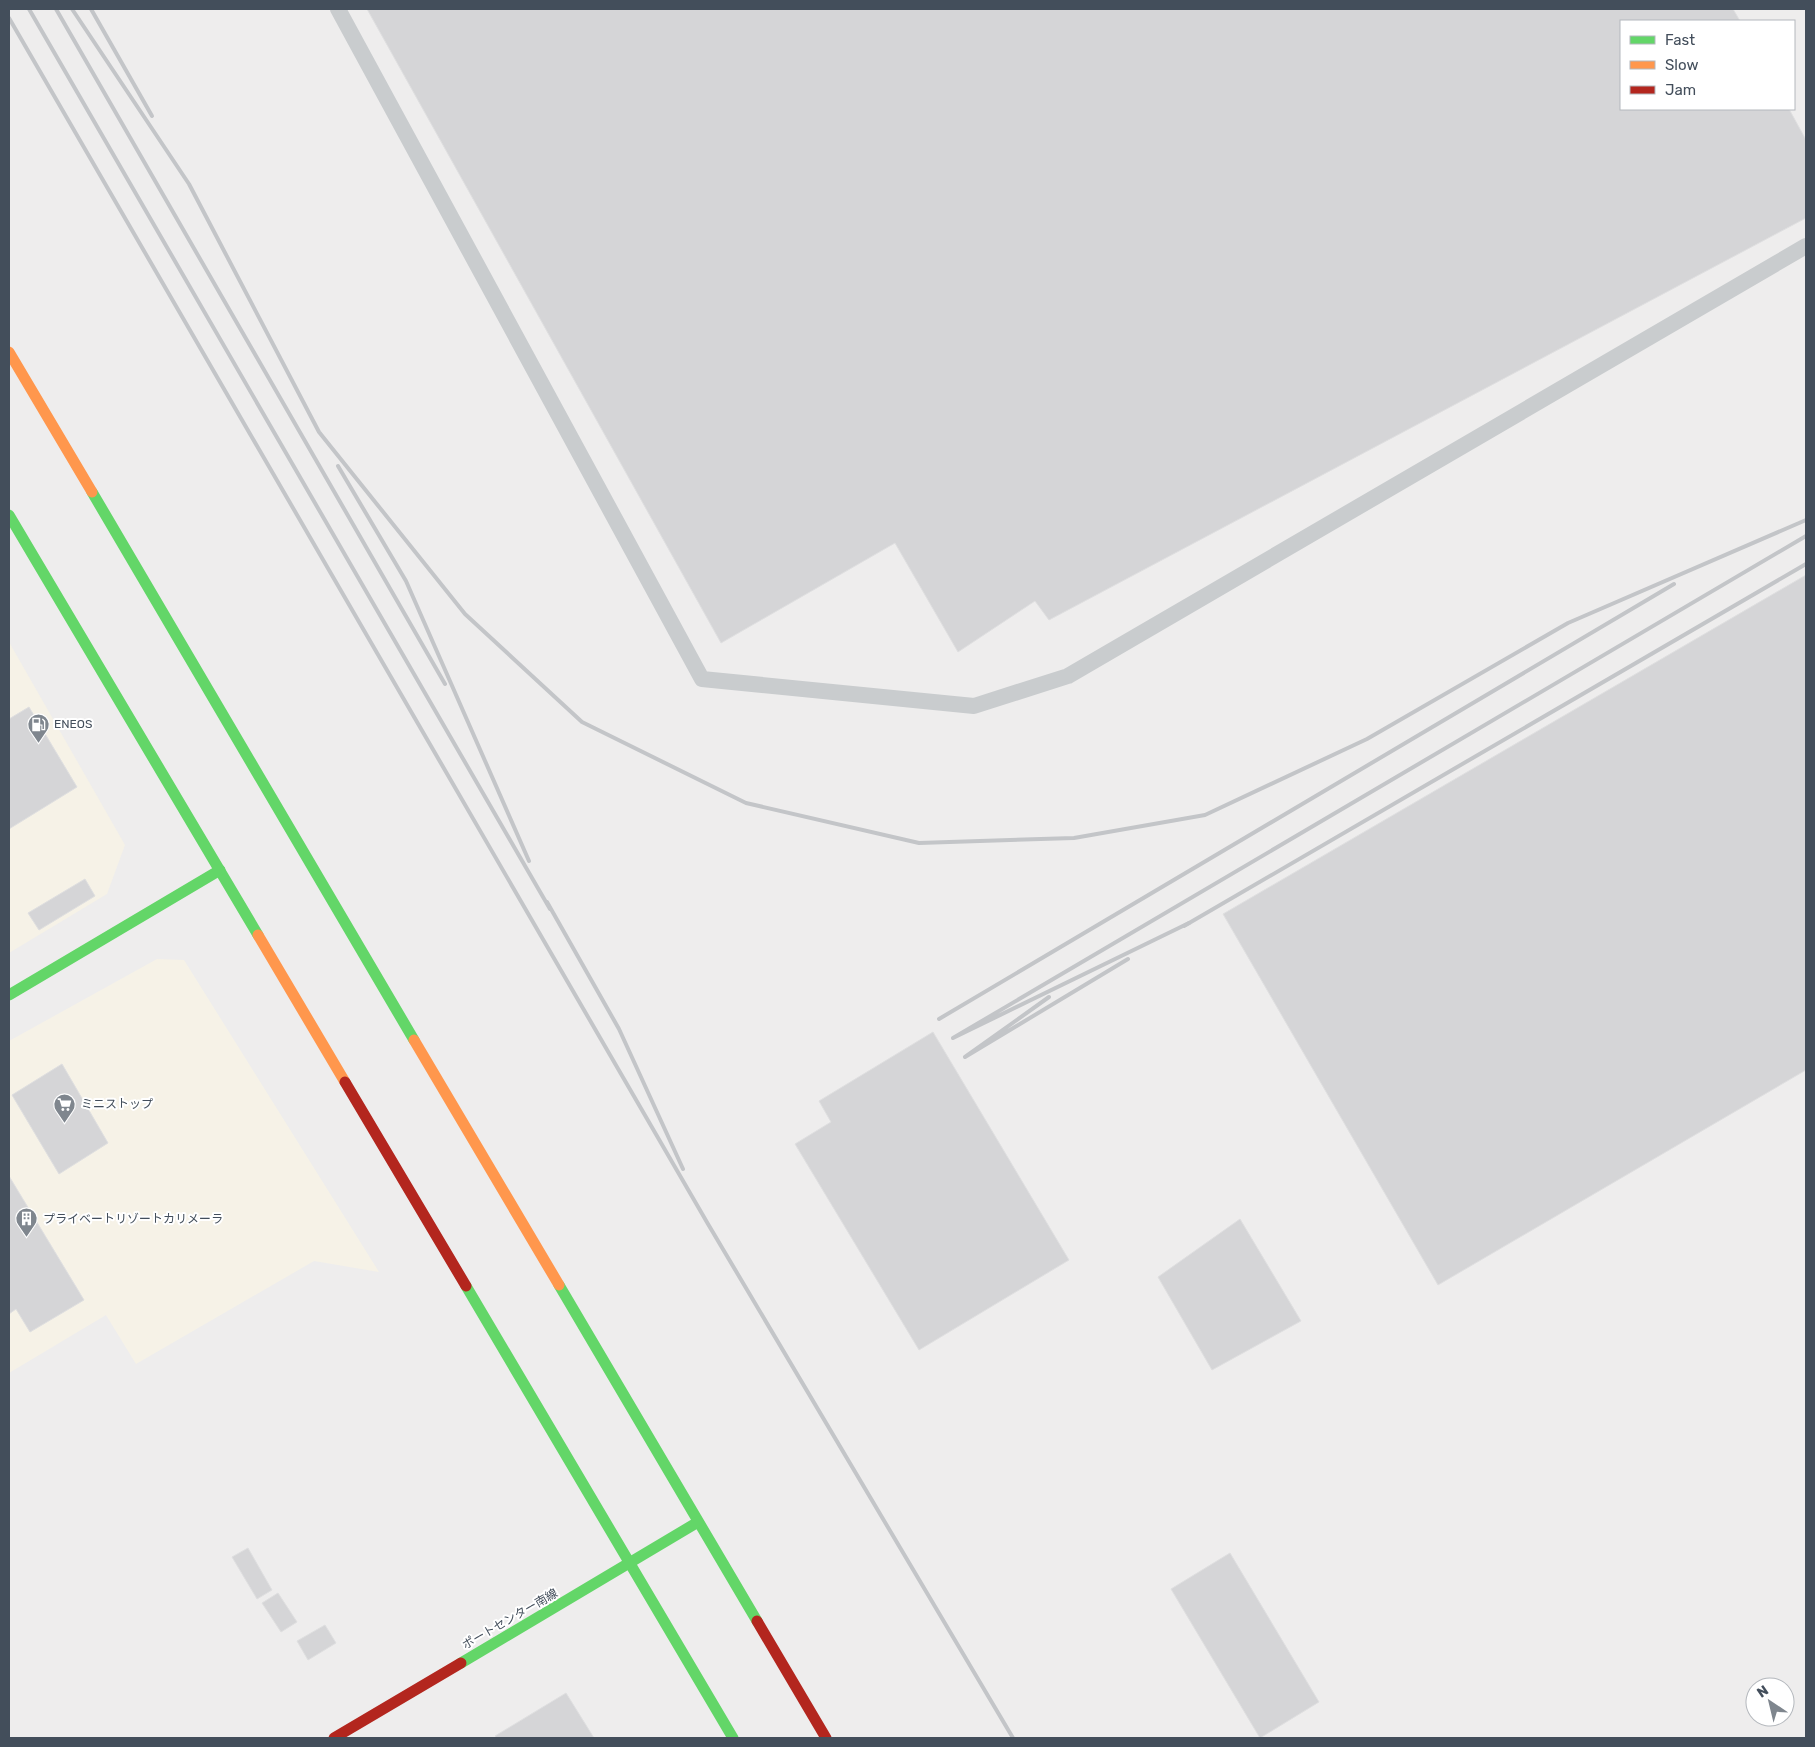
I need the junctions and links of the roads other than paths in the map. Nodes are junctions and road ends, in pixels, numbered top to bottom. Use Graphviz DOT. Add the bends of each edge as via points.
graph roads {
  1 [pos="338,9"];
  2 [pos="1806,246"];
  3 [pos="9,352"];
  4 [pos="9,515"];
  5 [pos="220,870"];
  6 [pos="9,996"];
  7 [pos="698,1522"];
  8 [pos="630,1564"];
  9 [pos="334,1738"];
  10 [pos="733,1738"];
  11 [pos="826,1738"];
  1 -- 2 [label="lane" via="702,679 974,706 1068,676"];
  3 -- 7 [label="street"];
  4 -- 5 [label="street"];
  5 -- 6 [label="street"];
  5 -- 8 [label="street"];
  7 -- 8 [label="street, ポートセンター南線"];
  7 -- 11 [label="street"];
  8 -- 9 [label="street, ポートセンター南線"];
  8 -- 10 [label="street"];
}
